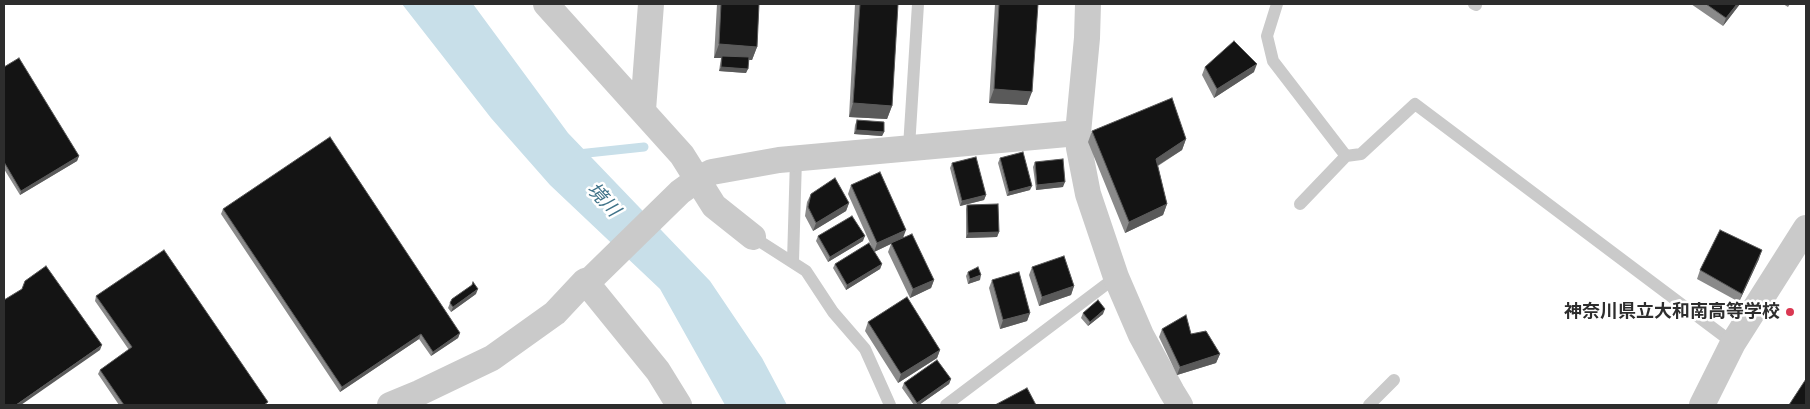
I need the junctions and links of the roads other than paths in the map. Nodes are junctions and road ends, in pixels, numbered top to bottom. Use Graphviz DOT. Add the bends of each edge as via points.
graph roads {
  1 [pos="546,4"];
  2 [pos="651,4"];
  3 [pos="918,4"];
  4 [pos="1088,4"];
  5 [pos="1277,4"];
  6 [pos="643,110"];
  7 [pos="1078,132"];
  8 [pos="909,147"];
  9 [pos="1346,156"];
  10 [pos="796,159"];
  11 [pos="689,186"];
  12 [pos="1300,204"];
  13 [pos="1806,228"];
  14 [pos="753,237"];
  15 [pos="793,261"];
  16 [pos="1116,277"];
  17 [pos="588,280"];
  18 [pos="1733,343"];
  19 [pos="1394,380"];
  20 [pos="390,405"];
  21 [pos="679,405"];
  22 [pos="890,405"];
  23 [pos="946,405"];
  24 [pos="1180,405"];
  25 [pos="1369,405"];
  26 [pos="1702,405"];
  1 -- 6 [label="street"];
  2 -- 6 [label="street"];
  3 -- 8 [label="lane"];
  4 -- 7 [label="street"];
  5 -- 9 [label="lane" via="1267,36 1273,61"];
  6 -- 11 [label="street" via="682,155"];
  7 -- 8 [label="street"];
  7 -- 16 [label="street" via="1088,194"];
  8 -- 10 [label="street"];
  9 -- 12 [label="lane"];
  9 -- 18 [label="lane" via="1361,154 1415,104"];
  10 -- 11 [label="street" via="712,172"];
  10 -- 15 [label="lane"];
  11 -- 14 [label="street"];
  11 -- 17 [label="street"];
  13 -- 18 [label="street"];
  14 -- 15 [label="lane"];
  15 -- 22 [label="lane" via="806,270 834,312 865,349"];
  16 -- 23 [label="lane"];
  16 -- 24 [label="street" via="1141,335"];
  17 -- 20 [label="street" via="555,313 492,358"];
  17 -- 21 [label="street" via="658,371"];
  18 -- 26 [label="street"];
  19 -- 25 [label="lane"];
}
